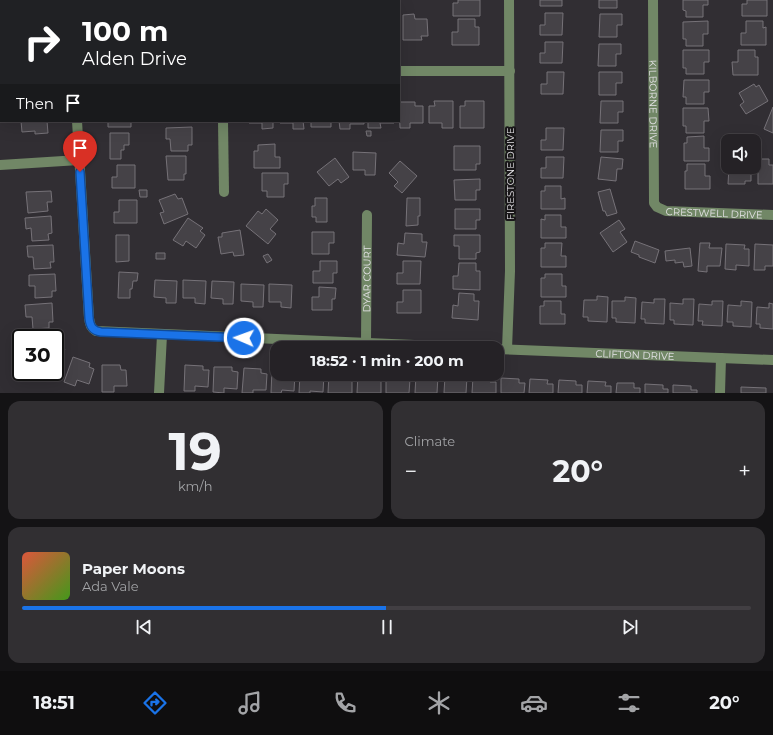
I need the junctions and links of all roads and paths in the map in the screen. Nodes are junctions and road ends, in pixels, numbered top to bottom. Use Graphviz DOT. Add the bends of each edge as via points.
graph roads {
  1 [pos="509,0"];
  2 [pos="653,0"];
  3 [pos="510,71"];
  4 [pos="400,72"];
  5 [pos="77,122"];
  6 [pos="223,122"];
  7 [pos="79,160"];
  8 [pos="0,165"];
  9 [pos="224,192"];
  10 [pos="657,207"];
  11 [pos="367,215"];
  12 [pos="773,215"];
  13 [pos="162,335"];
  14 [pos="315,341"];
  15 [pos="366,341"];
  16 [pos="503,341"];
  17 [pos="504,349"];
  18 [pos="721,358"];
  19 [pos="773,360"];
  20 [pos="159,393"];
  21 [pos="720,393"];
  1 -- 3 [label="street, FIRESTONE DRIVE"];
  2 -- 10 [label="street, KILBORNE DRIVE" via="653,198"];
  3 -- 4 [label="street"];
  3 -- 16 [label="street, FIRESTONE DRIVE" via="510,270"];
  5 -- 7 [label="street"];
  6 -- 9 [label="street"];
  7 -- 8 [label="street"];
  7 -- 13 [label="street" via="90,325 92,329 101,332"];
  10 -- 12 [label="street, CRESTWELL DRIVE" via="661,210"];
  11 -- 15 [label="street, DYAR COURT"];
  13 -- 14 [label="street"];
  13 -- 20 [label="street"];
  17 -- 18 [label="street, CLIFTON DRIVE"];
  18 -- 19 [label="street, CLIFTON DRIVE"];
  18 -- 21 [label="street"];
}
